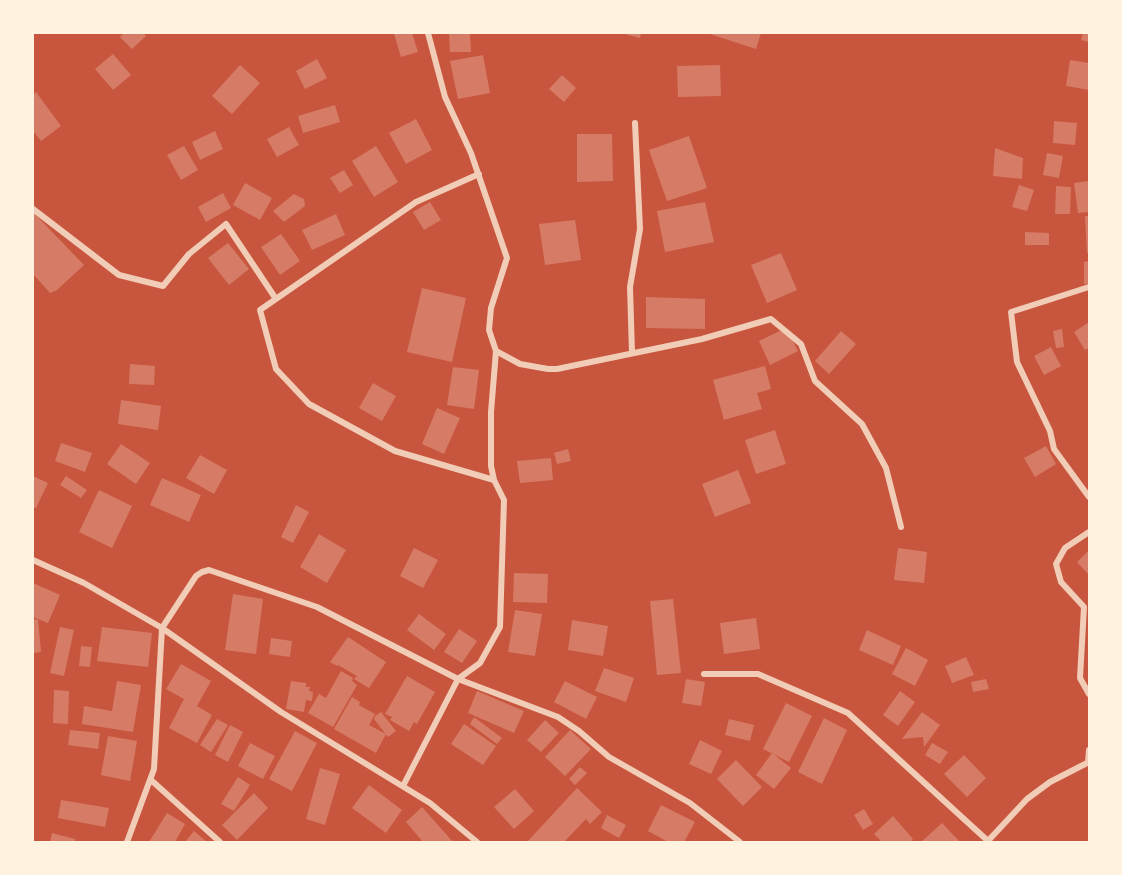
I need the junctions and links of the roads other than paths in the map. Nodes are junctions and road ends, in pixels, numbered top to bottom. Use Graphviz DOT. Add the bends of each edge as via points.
graph roads {
  1 [pos="428,33"];
  2 [pos="635,123"];
  3 [pos="479,174"];
  4 [pos="33,209"];
  5 [pos="1089,287"];
  6 [pos="276,299"];
  7 [pos="496,351"];
  8 [pos="632,354"];
  9 [pos="494,480"];
  10 [pos="1089,497"];
  11 [pos="901,527"];
  12 [pos="1089,532"];
  13 [pos="33,560"];
  14 [pos="162,628"];
  15 [pos="704,674"];
  16 [pos="458,680"];
  17 [pos="1089,694"];
  18 [pos="1089,750"];
  19 [pos="1088,762"];
  20 [pos="151,780"];
  21 [pos="403,786"];
  22 [pos="472,840"];
  23 [pos="127,842"];
  24 [pos="220,842"];
  25 [pos="740,842"];
  26 [pos="988,842"];
  1 -- 3 [label="street" via="445,96"];
  2 -- 8 [label="street" via="640,229 630,287"];
  3 -- 6 [label="street" via="416,202"];
  3 -- 7 [label="street" via="507,258 489,318"];
  4 -- 6 [label="street" via="119,275 163,286 189,254 226,224"];
  5 -- 10 [label="street" via="1011,312 1017,362 1050,431 1054,449"];
  6 -- 9 [label="street" via="260,310 276,369 309,404 395,451"];
  7 -- 8 [label="street" via="520,364 548,369"];
  7 -- 9 [label="street" via="491,412"];
  8 -- 11 [label="street" via="771,319 801,344 815,381 862,424 886,468"];
  9 -- 16 [label="street" via="504,500 500,627 480,663"];
  12 -- 17 [label="street" via="1065,548 1056,564 1060,582 1084,607 1080,678"];
  13 -- 14 [label="street" via="84,583"];
  14 -- 16 [label="street" via="196,576 209,570 317,607"];
  14 -- 20 [label="street"];
  14 -- 21 [label="street" via="281,712"];
  15 -- 26 [label="street" via="758,674 848,712"];
  16 -- 21 [label="street"];
  16 -- 25 [label="street" via="569,723 599,750 673,791"];
  18 -- 19 [label="street"];
  19 -- 26 [label="street" via="1027,799"];
  20 -- 23 [label="street"];
  20 -- 24 [label="street"];
  21 -- 22 [label="street" via="430,803"];
}
